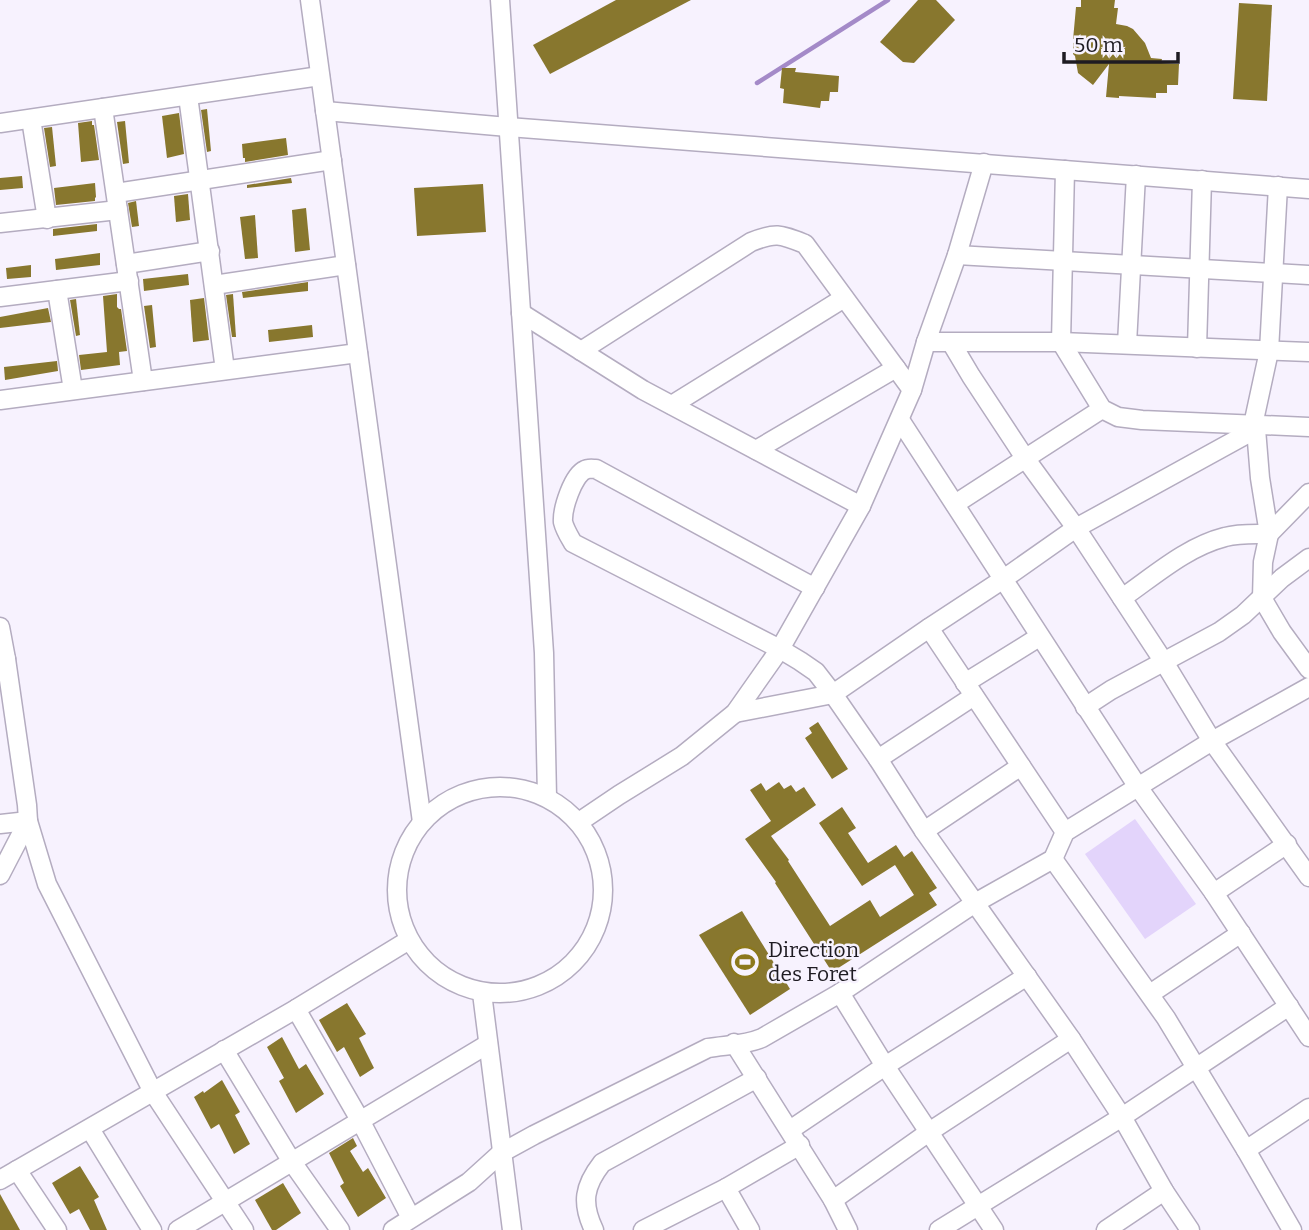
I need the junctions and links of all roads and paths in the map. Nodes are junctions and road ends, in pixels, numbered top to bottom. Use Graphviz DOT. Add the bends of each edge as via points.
graph roads {
  1 [pos="310,0"];
  2 [pos="500,0"];
  3 [pos="320,76"];
  4 [pos="188,96"];
  5 [pos="103,108"];
  6 [pos="325,111"];
  7 [pos="31,119"];
  8 [pos="0,123"];
  9 [pos="508,127"];
  10 [pos="332,160"];
  11 [pos="984,163"];
  12 [pos="1065,170"];
  13 [pos="1136,175"];
  14 [pos="201,180"];
  15 [pos="1202,180"];
  16 [pos="1278,186"];
  17 [pos="1309,189"];
  18 [pos="117,202"];
  19 [pos="47,219"];
  20 [pos="0,223"];
  21 [pos="210,251"];
  22 [pos="957,255"];
  23 [pos="1062,261"];
  24 [pos="1131,264"];
  25 [pos="346,265"];
  26 [pos="1200,268"];
  27 [pos="1273,272"];
  28 [pos="127,273"];
  29 [pos="1309,275"];
  30 [pos="214,285"];
  31 [pos="57,290"];
  32 [pos="0,297"];
  33 [pos="844,298"];
  34 [pos="521,313"];
  35 [pos="926,342"];
  36 [pos="1060,342"];
  37 [pos="952,344"];
  38 [pos="1127,344"];
  39 [pos="1197,348"];
  40 [pos="581,351"];
  41 [pos="1269,351"];
  42 [pos="1309,352"];
  43 [pos="358,353"];
  44 [pos="896,368"];
  45 [pos="225,370"];
  46 [pos="143,381"];
  47 [pos="73,390"];
  48 [pos="912,390"];
  49 [pos="0,400"];
  50 [pos="672,405"];
  51 [pos="1102,409"];
  52 [pos="900,420"];
  53 [pos="1254,427"];
  54 [pos="1309,427"];
  55 [pos="756,450"];
  56 [pos="1025,458"];
  57 [pos="1309,493"];
  58 [pos="955,504"];
  59 [pos="861,506"];
  60 [pos="1076,528"];
  61 [pos="1269,534"];
  62 [pos="1309,558"];
  63 [pos="1002,580"];
  64 [pos="815,588"];
  65 [pos="1122,598"];
  66 [pos="1262,598"];
  67 [pos="0,627"];
  68 [pos="929,628"];
  69 [pos="1039,637"];
  70 [pos="780,649"];
  71 [pos="3,659"];
  72 [pos="1164,662"];
  73 [pos="1309,669"];
  74 [pos="1309,688"];
  75 [pos="970,689"];
  76 [pos="833,694"];
  77 [pos="1085,707"];
  78 [pos="735,713"];
  79 [pos="1212,741"];
  80 [pos="878,759"];
  81 [pos="1021,766"];
  82 [pos="1138,788"];
  83 [pos="547,797"];
  84 [pos="28,821"];
  85 [pos="422,822"];
  86 [pos="579,822"];
  87 [pos="0,824"];
  88 [pos="924,831"];
  89 [pos="1065,832"];
  90 [pos="1287,844"];
  91 [pos="1053,859"];
  92 [pos="0,876"];
  93 [pos="1309,877"];
  94 [pos="1214,893"];
  95 [pos="975,903"];
  96 [pos="1241,933"];
  97 [pos="409,940"];
  98 [pos="1027,976"];
  99 [pos="482,993"];
  100 [pos="840,993"];
  101 [pos="1150,994"];
  102 [pos="1289,1006"];
  103 [pos="296,1009"];
  104 [pos="1309,1037"];
  105 [pos="1071,1039"];
  106 [pos="734,1043"];
  107 [pos="488,1044"];
  108 [pos="224,1050"];
  109 [pos="885,1066"];
  110 [pos="1196,1068"];
  111 [pos="757,1079"];
  112 [pos="153,1092"];
  113 [pos="1309,1108"];
  114 [pos="1122,1117"];
  115 [pos="359,1120"];
  116 [pos="90,1129"];
  117 [pos="929,1132"];
  118 [pos="795,1137"];
  119 [pos="1246,1150"];
  120 [pos="501,1153"];
  121 [pos="292,1161"];
  122 [pos="17,1170"];
  123 [pos="0,1180"];
  124 [pos="726,1188"];
  125 [pos="1164,1191"];
  126 [pos="833,1200"];
  127 [pos="224,1201"];
  128 [pos="976,1206"];
  129 [pos="416,1221"];
  130 [pos="667,1225"];
  131 [pos="57,1230"];
  132 [pos="152,1230"];
  133 [pos="178,1230"];
  134 [pos="244,1230"];
  135 [pos="340,1230"];
  136 [pos="393,1230"];
  137 [pos="512,1230"];
  138 [pos="594,1230"];
  139 [pos="643,1230"];
  140 [pos="750,1230"];
  141 [pos="848,1230"];
  142 [pos="939,1230"];
  143 [pos="993,1230"];
  144 [pos="1106,1230"];
  145 [pos="1190,1230"];
  146 [pos="1292,1230"];
  1 -- 3 [label="street"];
  2 -- 9 [label="street"];
  3 -- 4 [label="street"];
  3 -- 6 [label="street"];
  4 -- 5 [label="street"];
  4 -- 14 [label="street"];
  5 -- 7 [label="street"];
  5 -- 18 [label="street"];
  6 -- 9 [label="street"];
  6 -- 10 [label="street"];
  7 -- 8 [label="street"];
  7 -- 19 [label="street"];
  9 -- 11 [label="street"];
  9 -- 34 [label="street"];
  10 -- 14 [label="street"];
  10 -- 25 [label="street"];
  11 -- 12 [label="street"];
  11 -- 22 [label="street"];
  12 -- 13 [label="street"];
  12 -- 23 [label="street"];
  13 -- 15 [label="street"];
  13 -- 24 [label="street"];
  14 -- 18 [label="street"];
  14 -- 21 [label="street"];
  15 -- 16 [label="street"];
  15 -- 26 [label="street"];
  16 -- 17 [label="street"];
  16 -- 27 [label="street"];
  18 -- 19 [label="street"];
  18 -- 28 [label="street"];
  19 -- 20 [label="street"];
  21 -- 28 [label="street"];
  21 -- 30 [label="street"];
  22 -- 23 [label="street"];
  22 -- 35 [label="street"];
  23 -- 24 [label="street"];
  23 -- 36 [label="street"];
  24 -- 26 [label="street"];
  24 -- 38 [label="street"];
  25 -- 30 [label="street"];
  25 -- 43 [label="street"];
  26 -- 27 [label="street"];
  26 -- 39 [label="street"];
  27 -- 29 [label="street"];
  27 -- 41 [label="street"];
  28 -- 31 [label="street"];
  28 -- 46 [label="street"];
  30 -- 45 [label="street"];
  31 -- 32 [label="street"];
  31 -- 47 [label="street"];
  33 -- 40 [label="street" via="805,244 769,235"];
  33 -- 44 [label="street"];
  33 -- 50 [label="street"];
  34 -- 40 [label="street"];
  34 -- 83 [label="street" via="544,653"];
  35 -- 37 [label="street"];
  35 -- 48 [label="street"];
  36 -- 37 [label="street"];
  36 -- 38 [label="street"];
  36 -- 51 [label="street"];
  37 -- 56 [label="street"];
  38 -- 39 [label="street"];
  39 -- 41 [label="street"];
  40 -- 50 [label="street"];
  41 -- 42 [label="street"];
  41 -- 53 [label="street"];
  43 -- 45 [label="street"];
  43 -- 85 [label="street"];
  44 -- 48 [label="street"];
  44 -- 55 [label="street"];
  45 -- 46 [label="street"];
  46 -- 47 [label="street"];
  47 -- 49 [label="street"];
  48 -- 52 [label="street"];
  50 -- 55 [label="street"];
  51 -- 53 [label="street" via="1142,421"];
  51 -- 56 [label="street"];
  52 -- 58 [label="street"];
  52 -- 59 [label="street"];
  53 -- 54 [label="street"];
  53 -- 60 [label="street"];
  53 -- 61 [label="street"];
  55 -- 59 [label="street"];
  56 -- 58 [label="street"];
  56 -- 60 [label="street"];
  57 -- 61 [label="street"];
  58 -- 63 [label="street"];
  59 -- 64 [label="street"];
  60 -- 63 [label="street"];
  60 -- 65 [label="street"];
  61 -- 65 [label="street" via="1206,542"];
  61 -- 66 [label="street"];
  62 -- 66 [label="street"];
  63 -- 68 [label="street"];
  63 -- 69 [label="street"];
  64 -- 70 [label="street"];
  64 -- 70 [label="street" via="597,469 578,475 563,519 573,542"];
  65 -- 72 [label="street"];
  66 -- 72 [label="street" via="1219,632"];
  66 -- 73 [label="street"];
  67 -- 71 [label="street"];
  68 -- 75 [label="street"];
  68 -- 76 [label="street"];
  69 -- 75 [label="street"];
  69 -- 77 [label="street"];
  70 -- 76 [label="street" via="816,672"];
  70 -- 78 [label="street"];
  71 -- 84 [label="street"];
  72 -- 77 [label="street"];
  72 -- 79 [label="street"];
  74 -- 79 [label="street"];
  75 -- 80 [label="street"];
  75 -- 81 [label="street"];
  76 -- 78 [label="street"];
  76 -- 80 [label="street"];
  77 -- 82 [label="street"];
  78 -- 86 [label="street" via="682,756"];
  79 -- 82 [label="street"];
  79 -- 90 [label="street"];
  80 -- 88 [label="street"];
  81 -- 88 [label="street"];
  81 -- 89 [label="street"];
  82 -- 89 [label="street"];
  82 -- 94 [label="street"];
  83 -- 85 [label="street" via="521,788 494,786 442,804"];
  83 -- 86 [label="street"];
  84 -- 87 [label="street"];
  84 -- 92 [label="street"];
  84 -- 112 [label="street" via="47,884"];
  85 -- 97 [label="street" via="405,848 397,879 398,911"];
  86 -- 99 [label="street" via="596,849 604,880 603,912 591,941 571,966 545,984 514,993"];
  88 -- 95 [label="street"];
  89 -- 91 [label="street"];
  90 -- 93 [label="street"];
  90 -- 94 [label="street"];
  91 -- 95 [label="street"];
  91 -- 101 [label="street"];
  94 -- 96 [label="street"];
  95 -- 98 [label="street"];
  95 -- 100 [label="street"];
  96 -- 101 [label="street"];
  96 -- 102 [label="street"];
  97 -- 99 [label="street" via="428,965 453,983"];
  97 -- 103 [label="street"];
  98 -- 105 [label="street"];
  98 -- 109 [label="street"];
  99 -- 107 [label="street"];
  100 -- 106 [label="street" via="762,1038"];
  100 -- 109 [label="street"];
  101 -- 110 [label="street"];
  102 -- 104 [label="street"];
  102 -- 110 [label="street"];
  103 -- 108 [label="street"];
  103 -- 115 [label="street"];
  105 -- 114 [label="street"];
  105 -- 117 [label="street"];
  106 -- 111 [label="street"];
  106 -- 120 [label="street" via="708,1048"];
  107 -- 115 [label="street"];
  107 -- 120 [label="street"];
  108 -- 112 [label="street"];
  108 -- 121 [label="street"];
  109 -- 117 [label="street"];
  109 -- 118 [label="street"];
  110 -- 114 [label="street"];
  110 -- 119 [label="street"];
  111 -- 118 [label="street"];
  111 -- 138 [label="street" via="602,1163 587,1188 587,1216"];
  112 -- 116 [label="street"];
  112 -- 127 [label="street"];
  113 -- 119 [label="street"];
  114 -- 125 [label="street"];
  114 -- 128 [label="street"];
  115 -- 121 [label="street"];
  115 -- 129 [label="street"];
  116 -- 122 [label="street"];
  116 -- 132 [label="street"];
  117 -- 126 [label="street"];
  117 -- 128 [label="street"];
  118 -- 124 [label="street"];
  118 -- 126 [label="street"];
  119 -- 146 [label="street"];
  120 -- 129 [label="street"];
  120 -- 137 [label="street"];
  121 -- 127 [label="street"];
  121 -- 135 [label="street"];
  122 -- 123 [label="street"];
  122 -- 131 [label="street"];
  124 -- 130 [label="street"];
  124 -- 140 [label="street"];
  125 -- 144 [label="street"];
  125 -- 145 [label="street"];
  126 -- 141 [label="street"];
  127 -- 133 [label="street"];
  127 -- 134 [label="street"];
  128 -- 142 [label="street"];
  128 -- 143 [label="street"];
  129 -- 136 [label="street"];
  130 -- 139 [label="street"];
}
